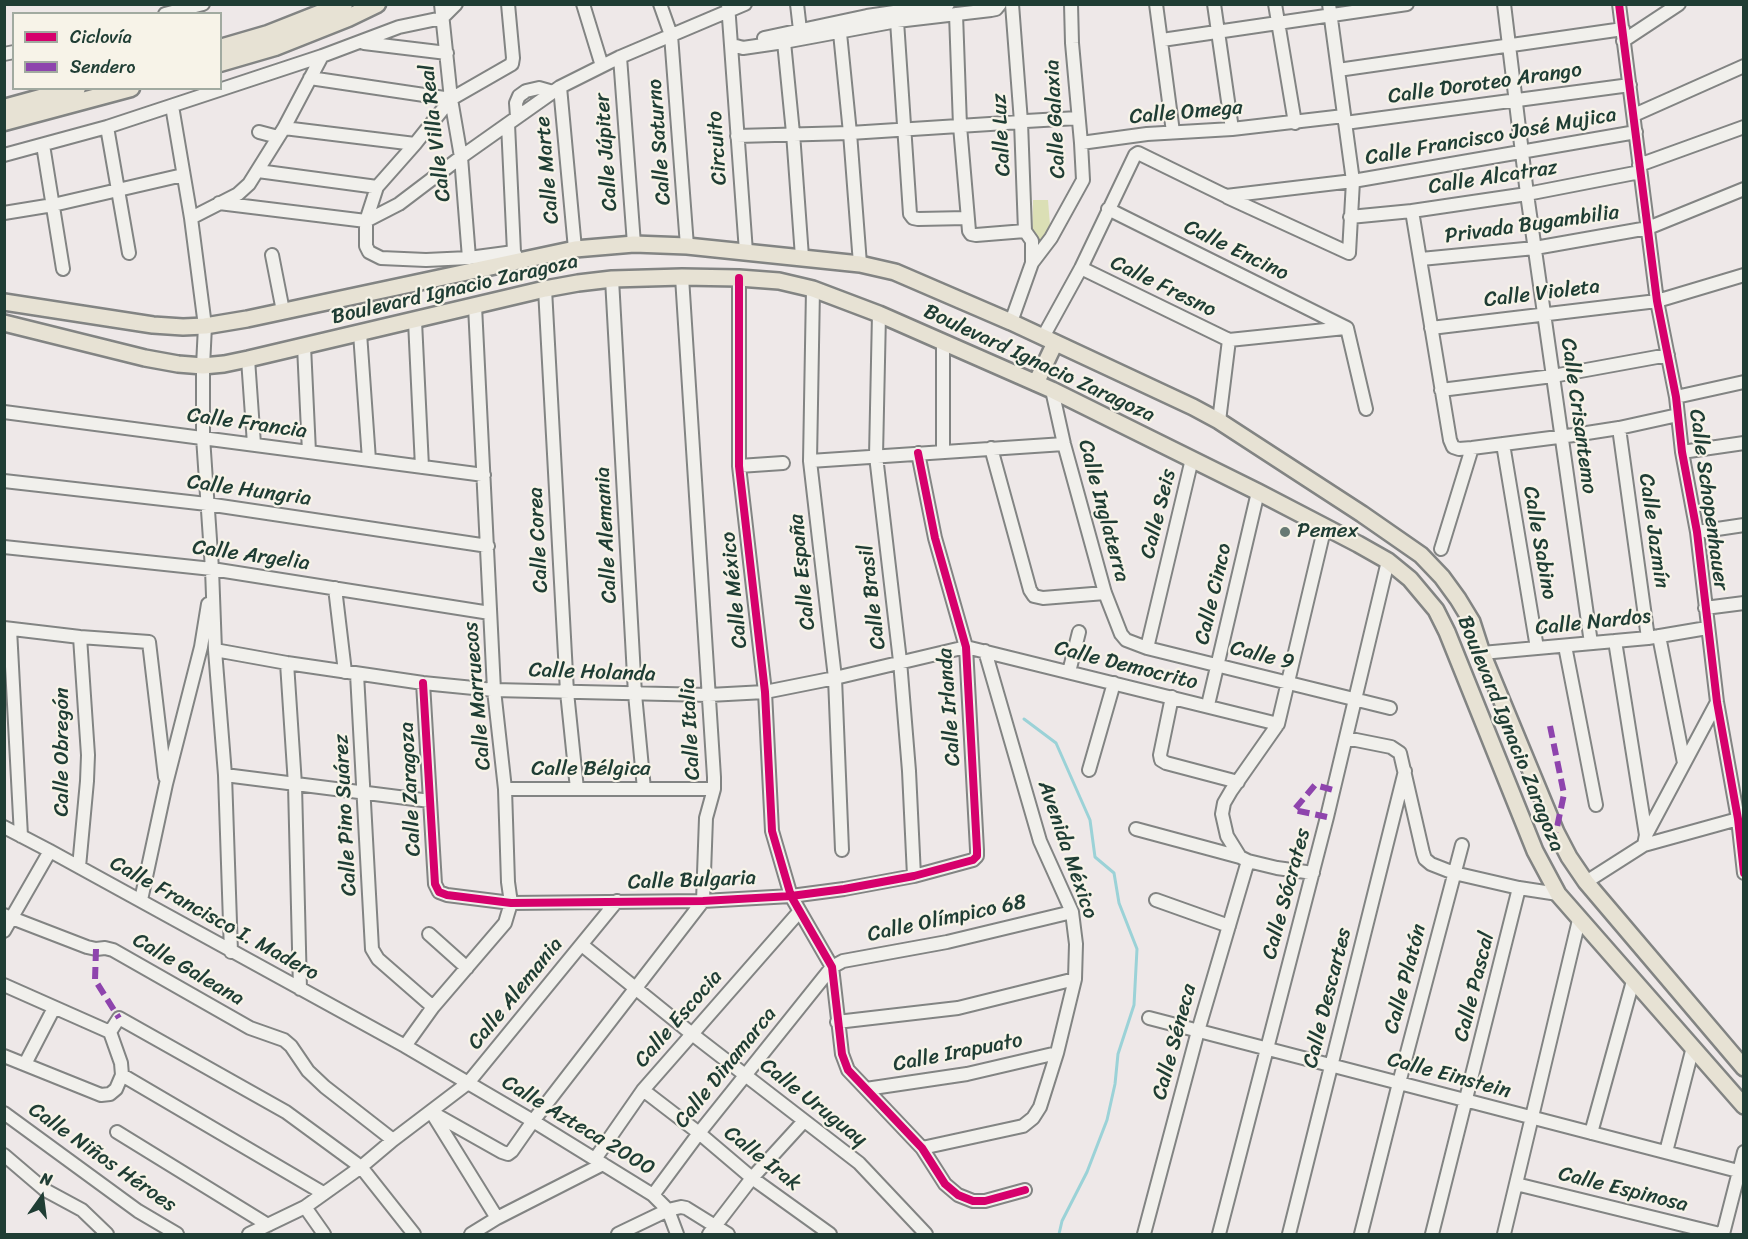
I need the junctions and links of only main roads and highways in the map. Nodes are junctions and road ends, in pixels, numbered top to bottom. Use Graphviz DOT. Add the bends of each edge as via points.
graph roads {
  1 [pos="344,4"];
  2 [pos="377,4"];
  3 [pos="222,47"];
  4 [pos="222,62"];
  5 [pos="69,90"];
  6 [pos="124,90"];
  7 [pos="4,108"];
  8 [pos="4,123"];
  9 [pos="4,302"];
  10 [pos="4,323"];
  11 [pos="1049,340"];
  12 [pos="1036,383"];
  13 [pos="1743,1068"];
  14 [pos="1743,1106"];
  1 -- 3 [label="highway"];
  2 -- 4 [label="highway" via="274,47"];
  5 -- 7 [label="highway"];
  6 -- 8 [label="highway"];
  9 -- 11 [label="main road, Boulevard Ignacio Zaragoza" via="153,325 205,326 516,256 634,244 802,257 895,272"];
  10 -- 12 [label="main road, Boulevard Ignacio Zaragoza" via="145,358 203,366 248,359 545,289 612,279 740,278 813,289"];
  11 -- 12 [label="main road"];
  11 -- 13 [label="main road, Boulevard Ignacio Zaragoza" via="1219,421 1421,555 1442,577 1472,622 1569,857"];
  12 -- 14 [label="main road, Boulevard Ignacio Zaragoza" via="1325,526 1388,561 1410,579 1436,610 1447,632 1534,851 1558,894"];
}
